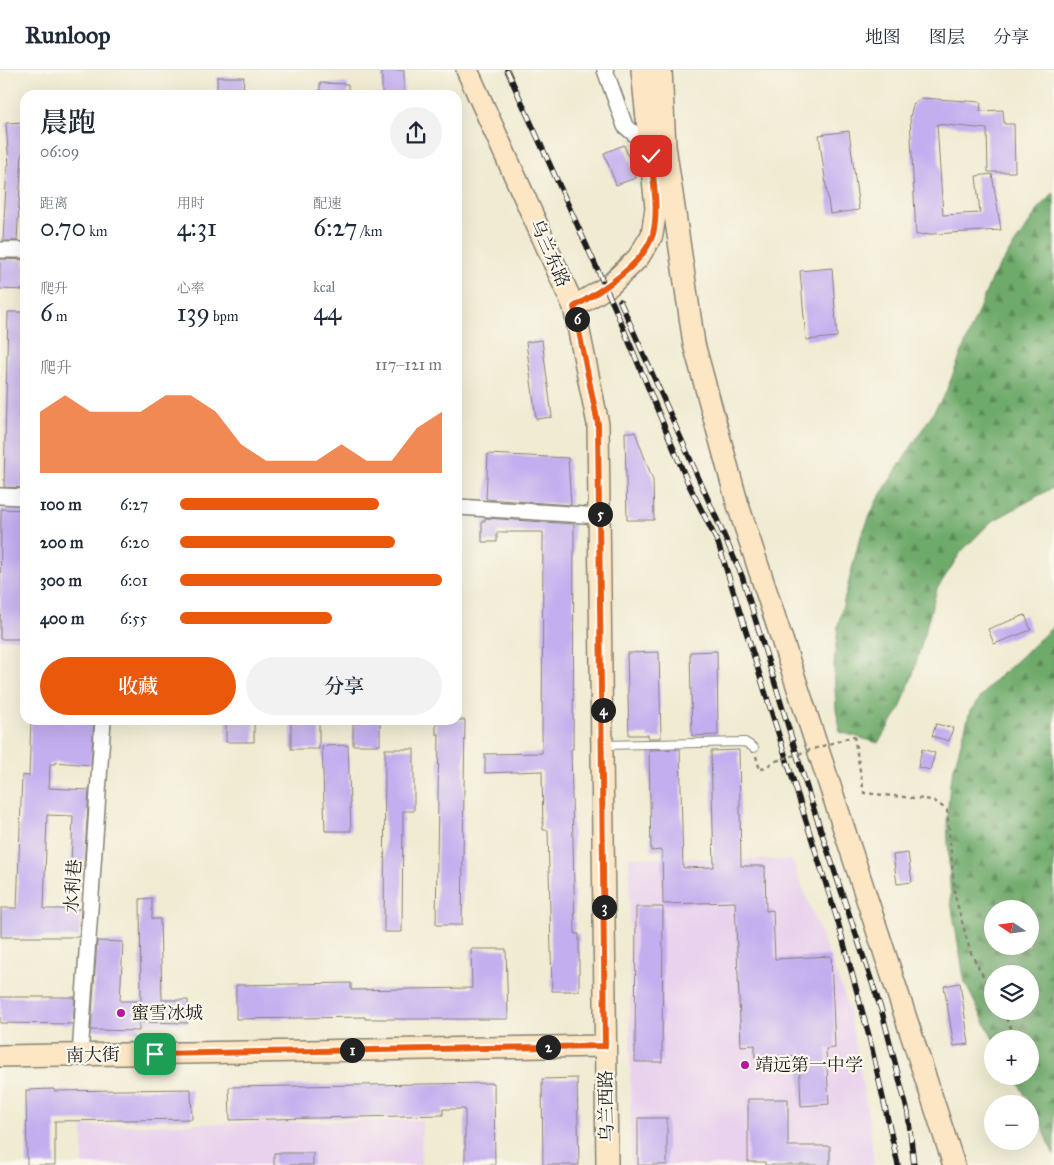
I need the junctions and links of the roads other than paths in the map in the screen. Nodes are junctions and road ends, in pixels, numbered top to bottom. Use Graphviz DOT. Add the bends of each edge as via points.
graph roads {
  1 [pos="468,70"];
  2 [pos="605,70"];
  3 [pos="642,70"];
  4 [pos="661,70"];
  5 [pos="650,147"];
  6 [pos="0,250"];
  7 [pos="20,250"];
  8 [pos="574,307"];
  9 [pos="0,496"];
  10 [pos="20,497"];
  11 [pos="462,507"];
  12 [pos="600,516"];
  13 [pos="103,725"];
  14 [pos="603,745"];
  15 [pos="754,748"];
  16 [pos="605,1046"];
  17 [pos="80,1055"];
  18 [pos="0,1056"];
  19 [pos="607,1165"];
  20 [pos="954,1165"];
  1 -- 8 [label="main road, 乌兰东路"];
  2 -- 5 [label="street" via="625,126"];
  3 -- 5 [label="main road"];
  4 -- 20 [label="main road" via="665,146 694,344 737,502"];
  5 -- 8 [label="main road" via="656,208 652,235 638,258 610,285"];
  6 -- 7 [label="street"];
  8 -- 12 [label="main road, 乌兰东路" via="598,424"];
  9 -- 10 [label="street"];
  11 -- 12 [label="street"];
  12 -- 14 [label="main road, 乌兰东路"];
  13 -- 17 [label="street, 水利巷"];
  14 -- 15 [label="lane" via="745,742"];
  14 -- 16 [label="main road, 乌兰东路"];
  16 -- 17 [label="main road, 南大街"];
  16 -- 19 [label="main road, 乌兰西路"];
  17 -- 18 [label="main road, 南大街"];
}
